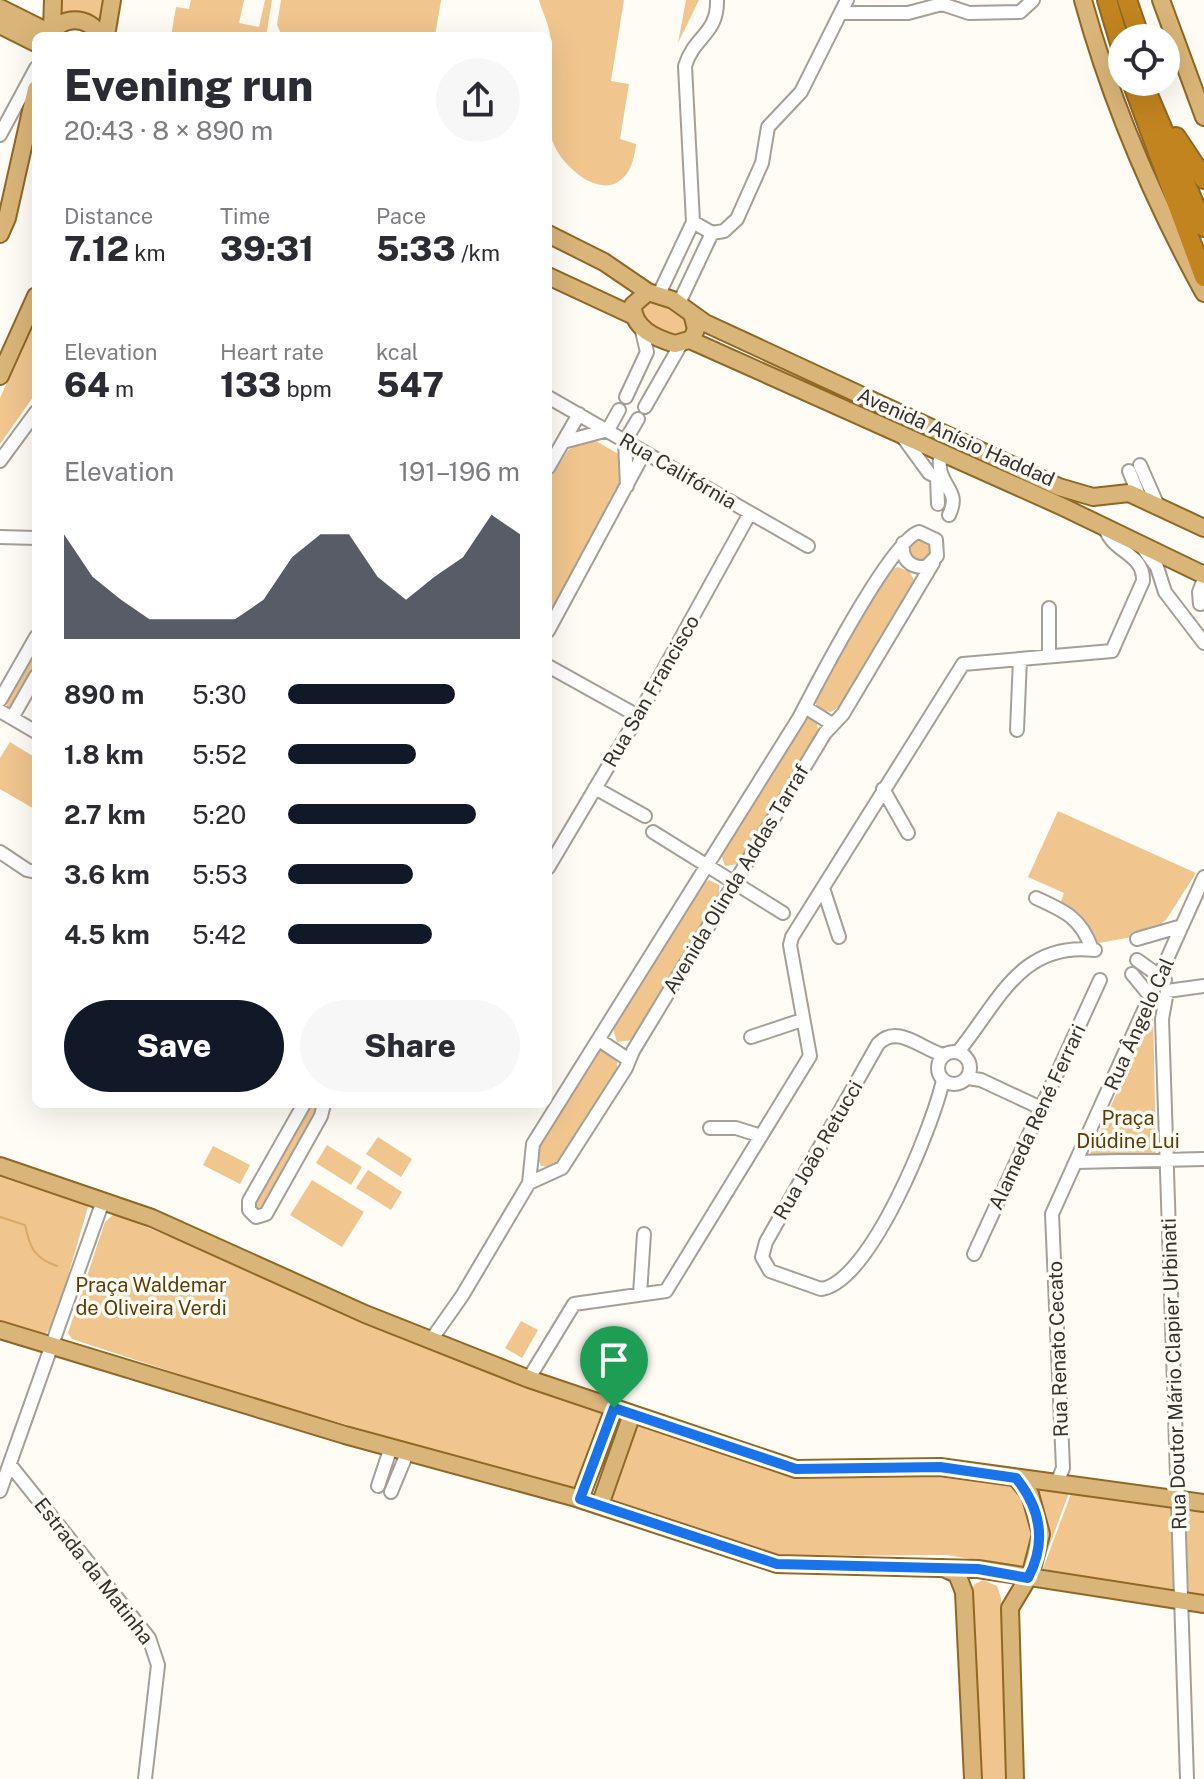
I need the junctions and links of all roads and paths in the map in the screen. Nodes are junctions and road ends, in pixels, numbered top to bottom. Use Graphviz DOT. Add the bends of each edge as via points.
graph roads {
  1 [pos="53,0"];
  2 [pos="112,0"];
  3 [pos="717,0"];
  4 [pos="847,0"];
  5 [pos="1032,0"];
  6 [pos="1083,0"];
  7 [pos="1107,0"];
  8 [pos="1114,0"];
  9 [pos="1127,0"];
  10 [pos="1161,0"];
  11 [pos="0,8"];
  12 [pos="842,13"];
  13 [pos="1114,24"];
  14 [pos="1122,24"];
  15 [pos="1135,24"];
  16 [pos="0,25"];
  17 [pos="32,32"];
  18 [pos="40,32"];
  19 [pos="48,32"];
  20 [pos="52,32"];
  21 [pos="100,32"];
  22 [pos="105,32"];
  23 [pos="32,75"];
  24 [pos="1137,96"];
  25 [pos="1149,96"];
  26 [pos="1160,96"];
  27 [pos="32,107"];
  28 [pos="1204,117"];
  29 [pos="0,135"];
  30 [pos="1176,137"];
  31 [pos="1204,179"];
  32 [pos="1204,201"];
  33 [pos="693,222"];
  34 [pos="1204,227"];
  35 [pos="712,233"];
  36 [pos="0,234"];
  37 [pos="552,236"];
  38 [pos="675,260"];
  39 [pos="695,269"];
  40 [pos="1204,277"];
  41 [pos="552,278"];
  42 [pos="654,293"];
  43 [pos="1204,293"];
  44 [pos="679,303"];
  45 [pos="32,305"];
  46 [pos="693,317"];
  47 [pos="638,321"];
  48 [pos="685,342"];
  49 [pos="0,376"];
  50 [pos="626,397"];
  51 [pos="552,399"];
  52 [pos="619,410"];
  53 [pos="579,414"];
  54 [pos="32,417"];
  55 [pos="608,430"];
  56 [pos="902,436"];
  57 [pos="625,441"];
  58 [pos="563,442"];
  59 [pos="644,453"];
  60 [pos="940,453"];
  61 [pos="0,461"];
  62 [pos="552,461"];
  63 [pos="935,475"];
  64 [pos="627,486"];
  65 [pos="1103,497"];
  66 [pos="1140,498"];
  67 [pos="945,504"];
  68 [pos="1158,506"];
  69 [pos="750,513"];
  70 [pos="1101,525"];
  71 [pos="1204,528"];
  72 [pos="0,537"];
  73 [pos="32,538"];
  74 [pos="903,543"];
  75 [pos="1141,545"];
  76 [pos="808,546"];
  77 [pos="933,563"];
  78 [pos="1201,572"];
  79 [pos="1146,582"];
  80 [pos="1165,592"];
  81 [pos="1203,602"];
  82 [pos="1049,608"];
  83 [pos="552,621"];
  84 [pos="1204,643"];
  85 [pos="32,644"];
  86 [pos="1049,656"];
  87 [pos="1020,659"];
  88 [pos="552,668"];
  89 [pos="32,683"];
  90 [pos="0,700"];
  91 [pos="805,707"];
  92 [pos="0,711"];
  93 [pos="638,716"];
  94 [pos="12,718"];
  95 [pos="832,724"];
  96 [pos="32,730"];
  97 [pos="1017,730"];
  98 [pos="595,788"];
  99 [pos="883,789"];
  100 [pos="645,816"];
  101 [pos="653,832"];
  102 [pos="908,833"];
  103 [pos="0,852"];
  104 [pos="552,861"];
  105 [pos="706,866"];
  106 [pos="32,871"];
  107 [pos="1204,877"];
  108 [pos="734,883"];
  109 [pos="823,888"];
  110 [pos="1036,898"];
  111 [pos="783,913"];
  112 [pos="1182,926"];
  113 [pos="839,937"];
  114 [pos="1137,939"];
  115 [pos="1137,960"];
  116 [pos="1132,974"];
  117 [pos="1160,975"];
  118 [pos="1100,980"];
  119 [pos="1187,986"];
  120 [pos="1204,986"];
  121 [pos="1151,999"];
  122 [pos="1162,1019"];
  123 [pos="802,1020"];
  124 [pos="751,1037"];
  125 [pos="599,1040"];
  126 [pos="961,1054"];
  127 [pos="629,1060"];
  128 [pos="941,1060"];
  129 [pos="973,1076"];
  130 [pos="947,1082"];
  131 [pos="302,1108"];
  132 [pos="323,1108"];
  133 [pos="1041,1108"];
  134 [pos="710,1128"];
  135 [pos="761,1136"];
  136 [pos="1204,1159"];
  137 [pos="1167,1160"];
  138 [pos="1076,1162"];
  139 [pos="0,1166"];
  140 [pos="529,1183"];
  141 [pos="103,1201"];
  142 [pos="1052,1214"];
  143 [pos="644,1234"];
  144 [pos="974,1254"];
  145 [pos="640,1294"];
  146 [pos="0,1330"];
  147 [pos="436,1341"];
  148 [pos="53,1346"];
  149 [pos="529,1378"];
  150 [pos="614,1408"];
  151 [pos="632,1414"];
  152 [pos="399,1449"];
  153 [pos="11,1466"];
  154 [pos="1016,1478"];
  155 [pos="1057,1483"];
  156 [pos="0,1491"];
  157 [pos="580,1499"];
  158 [pos="1178,1502"];
  159 [pos="1204,1503"];
  160 [pos="600,1505"];
  161 [pos="938,1567"];
  162 [pos="1028,1578"];
  163 [pos="1181,1603"];
  164 [pos="1204,1604"];
  165 [pos="145,1779"];
  166 [pos="973,1779"];
  167 [pos="1015,1779"];
  168 [pos="1187,1779"];
  1 -- 19 [label="main road"];
  2 -- 22 [label="main road"];
  3 -- 33 [label="street" via="713,26 695,43 685,66"];
  4 -- 12 [label="street"];
  5 -- 12 [label="street" via="1020,12 969,13 942,4 899,14"];
  6 -- 43 [label="main road" via="1103,75"];
  7 -- 13 [label="highway"];
  8 -- 14 [label="highway"];
  9 -- 15 [label="highway"];
  10 -- 28 [label="main road"];
  11 -- 18 [label="main road"];
  12 -- 35 [label="street" via="801,92 768,127 762,163 737,219 724,231"];
  16 -- 17 [label="main road"];
  20 -- 21 [label="main road" via="64,21 79,20"];
  23 -- 29 [label="street"];
  24 -- 40 [label="highway"];
  25 -- 34 [label="highway"];
  26 -- 30 [label="highway"];
  27 -- 36 [label="main road"];
  30 -- 31 [label="highway"];
  30 -- 32 [label="highway"];
  33 -- 35 [label="street"];
  33 -- 38 [label="street"];
  35 -- 39 [label="street"];
  37 -- 42 [label="main road, Avenida Anísio Haddad"];
  38 -- 39 [label="street"];
  38 -- 42 [label="street"];
  39 -- 44 [label="street"];
  41 -- 47 [label="main road, Avenida Anísio Haddad"];
  42 -- 44 [label="main road, Avenida Anísio Haddad"];
  42 -- 47 [label="main road" via="636,298"];
  44 -- 46 [label="main road, Avenida Anísio Haddad"];
  45 -- 49 [label="main road"];
  46 -- 48 [label="main road" via="696,329"];
  46 -- 65 [label="main road, Avenida Anísio Haddad" via="1059,487"];
  47 -- 48 [label="main road, Avenida Anísio Haddad" via="658,338"];
  47 -- 50 [label="street" via="646,340 644,364"];
  48 -- 56 [label="main road, Avenida Anísio Haddad"];
  48 -- 57 [label="street"];
  51 -- 53 [label="street, Rua Califórnia"];
  52 -- 55 [label="street"];
  53 -- 55 [label="street, Rua Califórnia"];
  53 -- 58 [label="street"];
  54 -- 61 [label="street"];
  55 -- 57 [label="street, Rua Califórnia"];
  55 -- 58 [label="street"];
  56 -- 60 [label="main road, Avenida Anísio Haddad"];
  56 -- 63 [label="street"];
  57 -- 59 [label="street, Rua Califórnia"];
  57 -- 64 [label="street"];
  58 -- 62 [label="street"];
  59 -- 64 [label="street"];
  59 -- 69 [label="street, Rua Califórnia"];
  60 -- 63 [label="street"];
  60 -- 70 [label="main road, Avenida Anísio Haddad"];
  63 -- 67 [label="street"];
  64 -- 83 [label="street"];
  65 -- 66 [label="main road, Avenida Anísio Haddad" via="1122,492"];
  65 -- 70 [label="main road"];
  66 -- 68 [label="main road, Avenida Anísio Haddad"];
  66 -- 68 [label="street" via="1134,468"];
  68 -- 71 [label="main road, Avenida Anísio Haddad"];
  69 -- 76 [label="street, Rua Califórnia"];
  69 -- 93 [label="street, Rua San Francisco"];
  70 -- 75 [label="main road, Avenida Anísio Haddad"];
  70 -- 79 [label="street" via="1111,542 1140,562"];
  72 -- 73 [label="street"];
  74 -- 77 [label="street" via="910,565"];
  74 -- 77 [label="street" via="915,532 930,535 938,548"];
  74 -- 91 [label="street, Avenida Olinda Addas Tarraf"];
  75 -- 78 [label="main road, Avenida Anísio Haddad"];
  75 -- 80 [label="street" via="1157,567"];
  77 -- 95 [label="street, Avenida Olinda Addas Tarraf" via="843,714"];
  78 -- 81 [label="street"];
  79 -- 80 [label="street" via="1155,580"];
  79 -- 86 [label="street" via="1112,651"];
  80 -- 84 [label="street"];
  82 -- 86 [label="street"];
  85 -- 90 [label="street"];
  86 -- 87 [label="street"];
  87 -- 97 [label="street"];
  87 -- 99 [label="street" via="963,664"];
  88 -- 93 [label="street"];
  89 -- 94 [label="street"];
  91 -- 95 [label="street"];
  91 -- 105 [label="street, Avenida Olinda Addas Tarraf"];
  92 -- 94 [label="street"];
  93 -- 98 [label="street, Rua San Francisco"];
  94 -- 96 [label="street"];
  95 -- 108 [label="street, Avenida Olinda Addas Tarraf"];
  98 -- 100 [label="street"];
  98 -- 104 [label="street, Rua San Francisco"];
  99 -- 102 [label="street"];
  99 -- 109 [label="street"];
  101 -- 105 [label="street"];
  103 -- 106 [label="street"];
  105 -- 108 [label="street"];
  105 -- 125 [label="street, Avenida Olinda Addas Tarraf"];
  107 -- 112 [label="street, Rua Ângelo Cal"];
  108 -- 111 [label="street"];
  108 -- 127 [label="street, Avenida Olinda Addas Tarraf"];
  109 -- 113 [label="street"];
  109 -- 123 [label="street" via="790,945"];
  110 -- 126 [label="street" via="1074,915 1094,950 1061,950 1037,959 991,1004"];
  112 -- 114 [label="street"];
  112 -- 117 [label="street, Rua Ângelo Cal"];
  115 -- 117 [label="street"];
  116 -- 121 [label="street"];
  117 -- 119 [label="street"];
  117 -- 121 [label="street, Rua Ângelo Cal"];
  118 -- 133 [label="street, Alameda René Ferrari"];
  119 -- 120 [label="street"];
  119 -- 122 [label="street, Rua Doutor Mário Clapier Urbinati" via="1167,991"];
  121 -- 122 [label="street"];
  121 -- 138 [label="street, Rua Ângelo Cal"];
  122 -- 137 [label="street, Rua Doutor Mário Clapier Urbinati"];
  123 -- 124 [label="street"];
  123 -- 135 [label="street" via="810,1056"];
  125 -- 127 [label="street"];
  125 -- 140 [label="street, Avenida Olinda Addas Tarraf" via="533,1144"];
  126 -- 128 [label="street"];
  126 -- 129 [label="street"];
  127 -- 140 [label="street, Avenida Olinda Addas Tarraf" via="562,1168"];
  128 -- 130 [label="street"];
  128 -- 130 [label="street, Rua João Retucci" via="903,1037 892,1035 878,1044 766,1242 762,1257 770,1271 821,1289 843,1279 905,1185"];
  129 -- 130 [label="street" via="960,1084"];
  129 -- 133 [label="street"];
  131 -- 132 [label="street" via="249,1201 256,1217 266,1214"];
  133 -- 144 [label="street, Alameda René Ferrari"];
  134 -- 135 [label="street" via="736,1128"];
  135 -- 145 [label="street" via="666,1291"];
  136 -- 137 [label="street"];
  137 -- 138 [label="street"];
  137 -- 158 [label="street, Rua Doutor Mário Clapier Urbinati"];
  138 -- 142 [label="street, Rua Ângelo Cal"];
  139 -- 141 [label="main road"];
  140 -- 147 [label="street, Avenida Olinda Addas Tarraf"];
  141 -- 147 [label="main road" via="217,1244 365,1314"];
  141 -- 148 [label="street"];
  142 -- 155 [label="street, Rua Renato Cecato" via="1063,1468"];
  143 -- 145 [label="street"];
  145 -- 149 [label="street" via="574,1304"];
  146 -- 148 [label="main road"];
  147 -- 149 [label="main road"];
  148 -- 152 [label="main road"];
  148 -- 153 [label="street"];
  149 -- 150 [label="main road"];
  150 -- 151 [label="main road"];
  150 -- 157 [label="main road"];
  151 -- 154 [label="main road" via="796,1469 940,1467"];
  151 -- 160 [label="main road"];
  152 -- 152 [label="street" via="393,1486 380,1481"];
  152 -- 157 [label="main road"];
  153 -- 156 [label="street"];
  153 -- 165 [label="street, Estrada da Matinha" via="84,1553 155,1651 158,1665"];
  154 -- 155 [label="main road"];
  154 -- 162 [label="main road" via="1030,1494 1041,1534"];
  155 -- 158 [label="main road"];
  157 -- 160 [label="main road"];
  158 -- 159 [label="main road"];
  158 -- 163 [label="street, Rua Doutor Mário Clapier Urbinati"];
  160 -- 161 [label="main road" via="777,1564"];
  161 -- 162 [label="main road"];
  161 -- 166 [label="main road" via="957,1574 964,1592"];
  162 -- 163 [label="main road"];
  162 -- 167 [label="main road" via="1010,1608"];
  163 -- 164 [label="main road"];
  163 -- 168 [label="street, Rua Doutor Mário Clapier Urbinati"];
}
